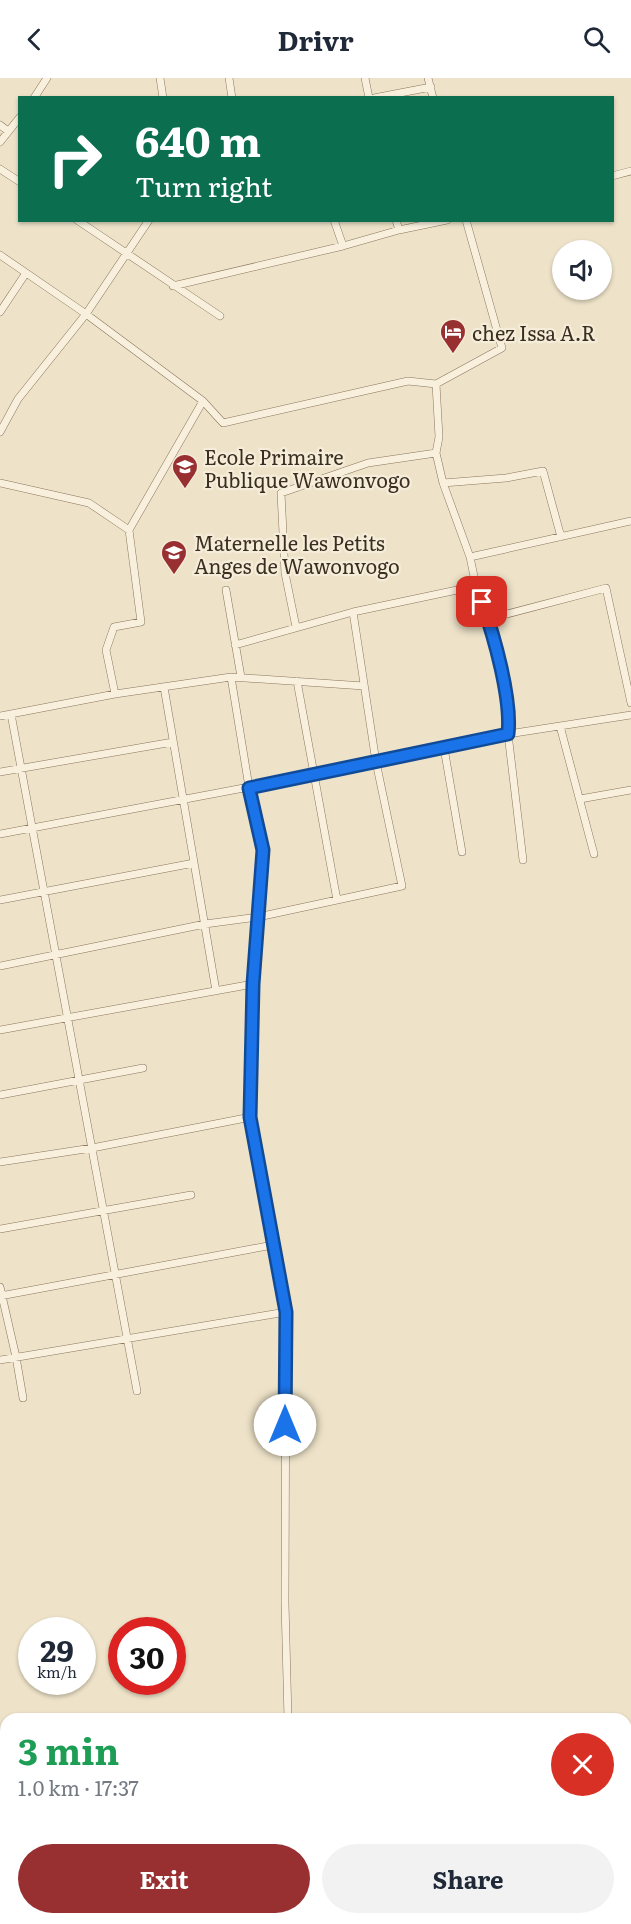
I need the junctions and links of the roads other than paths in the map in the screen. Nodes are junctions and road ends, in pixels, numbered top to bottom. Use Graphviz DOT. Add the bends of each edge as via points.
graph roads {
  1 [pos="47,78"];
  2 [pos="160,78"];
  3 [pos="229,78"];
  4 [pos="365,78"];
  5 [pos="428,78"];
  6 [pos="431,87"];
  7 [pos="35,96"];
  8 [pos="163,96"];
  9 [pos="232,96"];
  10 [pos="369,96"];
  11 [pos="385,96"];
  12 [pos="433,96"];
  13 [pos="18,119"];
  14 [pos="0,125"];
  15 [pos="8,131"];
  16 [pos="0,142"];
  17 [pos="0,169"];
  18 [pos="631,171"];
  19 [pos="614,175"];
  20 [pos="18,181"];
  21 [pos="80,222"];
  22 [pos="148,222"];
  23 [pos="335,222"];
  24 [pos="397,222"];
  25 [pos="437,222"];
  26 [pos="467,222"];
  27 [pos="399,230"];
  28 [pos="343,246"];
  29 [pos="0,255"];
  30 [pos="127,255"];
  31 [pos="26,273"];
  32 [pos="173,286"];
  33 [pos="0,312"];
  34 [pos="86,314"];
  35 [pos="220,316"];
  36 [pos="436,384"];
  37 [pos="203,401"];
  38 [pos="0,432"];
  39 [pos="436,453"];
  40 [pos="0,483"];
  41 [pos="443,483"];
  42 [pos="631,521"];
  43 [pos="129,530"];
  44 [pos="561,537"];
  45 [pos="470,557"];
  46 [pos="476,586"];
  47 [pos="226,590"];
  48 [pos="353,612"];
  49 [pos="488,619"];
  50 [pos="296,627"];
  51 [pos="235,645"];
  52 [pos="231,677"];
  53 [pos="241,677"];
  54 [pos="297,681"];
  55 [pos="364,686"];
  56 [pos="164,687"];
  57 [pos="115,694"];
  58 [pos="631,703"];
  59 [pos="10,714"];
  60 [pos="631,715"];
  61 [pos="0,716"];
  62 [pos="560,726"];
  63 [pos="508,734"];
  64 [pos="173,742"];
  65 [pos="444,748"];
  66 [pos="376,762"];
  67 [pos="21,768"];
  68 [pos="0,772"];
  69 [pos="315,774"];
  70 [pos="249,788"];
  71 [pos="631,790"];
  72 [pos="183,799"];
  73 [pos="580,799"];
  74 [pos="32,828"];
  75 [pos="0,834"];
  76 [pos="462,852"];
  77 [pos="594,854"];
  78 [pos="524,860"];
  79 [pos="194,863"];
  80 [pos="44,892"];
  81 [pos="0,900"];
  82 [pos="337,900"];
  83 [pos="258,917"];
  84 [pos="205,924"];
  85 [pos="56,955"];
  86 [pos="0,966"];
  87 [pos="253,984"];
  88 [pos="216,991"];
  89 [pos="67,1018"];
  90 [pos="0,1030"];
  91 [pos="143,1068"];
  92 [pos="79,1080"];
  93 [pos="0,1095"];
  94 [pos="250,1117"];
  95 [pos="92,1148"];
  96 [pos="0,1162"];
  97 [pos="191,1195"];
  98 [pos="104,1210"];
  99 [pos="0,1229"];
  100 [pos="273,1245"];
  101 [pos="115,1273"];
  102 [pos="0,1287"];
  103 [pos="1,1295"];
  104 [pos="286,1312"];
  105 [pos="128,1338"];
  106 [pos="16,1357"];
  107 [pos="0,1360"];
  108 [pos="137,1391"];
  109 [pos="22,1398"];
  110 [pos="288,1713"];
  1 -- 7 [label="street"];
  2 -- 8 [label="street"];
  3 -- 9 [label="street"];
  4 -- 10 [label="street"];
  5 -- 6 [label="street"];
  6 -- 11 [label="street"];
  6 -- 12 [label="street"];
  13 -- 15 [label="street"];
  14 -- 15 [label="street"];
  15 -- 16 [label="street"];
  17 -- 20 [label="street"];
  18 -- 19 [label="street"];
  21 -- 30 [label="street"];
  22 -- 30 [label="street"];
  23 -- 28 [label="street"];
  24 -- 27 [label="street"];
  25 -- 27 [label="street"];
  26 -- 36 [label="street" via="502,348"];
  27 -- 28 [label="street"];
  28 -- 32 [label="street"];
  29 -- 31 [label="street"];
  30 -- 32 [label="street"];
  30 -- 34 [label="street"];
  31 -- 33 [label="street"];
  31 -- 34 [label="street"];
  32 -- 35 [label="street"];
  34 -- 37 [label="street"];
  34 -- 38 [label="street" via="18,399"];
  36 -- 37 [label="street" via="408,381 223,423"];
  36 -- 39 [label="street"];
  37 -- 43 [label="street"];
  39 -- 41 [label="street"];
  39 -- 50 [label="street" via="368,464 281,493 285,573"];
  40 -- 43 [label="street" via="88,503"];
  41 -- 44 [label="street" via="543,471"];
  41 -- 45 [label="street"];
  42 -- 44 [label="street"];
  43 -- 57 [label="street" via="141,622 114,627 106,650"];
  44 -- 45 [label="street"];
  45 -- 46 [label="street"];
  46 -- 48 [label="street"];
  46 -- 49 [label="street"];
  47 -- 51 [label="street"];
  48 -- 50 [label="street"];
  48 -- 55 [label="street"];
  49 -- 58 [label="street" via="606,588"];
  49 -- 63 [label="street" via="510,719"];
  50 -- 51 [label="street"];
  51 -- 53 [label="street"];
  52 -- 53 [label="street"];
  52 -- 56 [label="street"];
  52 -- 70 [label="street"];
  53 -- 54 [label="street"];
  54 -- 55 [label="street"];
  54 -- 69 [label="street"];
  55 -- 66 [label="street"];
  56 -- 57 [label="street"];
  56 -- 64 [label="street"];
  57 -- 59 [label="street"];
  59 -- 61 [label="street"];
  59 -- 67 [label="street"];
  60 -- 62 [label="street"];
  62 -- 63 [label="street"];
  62 -- 73 [label="street"];
  63 -- 65 [label="street"];
  63 -- 78 [label="street"];
  64 -- 67 [label="street"];
  64 -- 72 [label="street"];
  65 -- 66 [label="street"];
  65 -- 76 [label="street"];
  66 -- 69 [label="street"];
  66 -- 82 [label="street" via="402,886"];
  67 -- 68 [label="street"];
  67 -- 74 [label="street"];
  69 -- 70 [label="street"];
  69 -- 82 [label="street"];
  70 -- 72 [label="street"];
  70 -- 83 [label="street" via="263,850"];
  71 -- 73 [label="street"];
  72 -- 74 [label="street"];
  72 -- 79 [label="street"];
  73 -- 77 [label="street"];
  74 -- 75 [label="street"];
  74 -- 80 [label="street"];
  79 -- 80 [label="street"];
  79 -- 84 [label="street"];
  80 -- 81 [label="street"];
  80 -- 85 [label="street"];
  82 -- 83 [label="street"];
  83 -- 84 [label="street"];
  83 -- 87 [label="street"];
  84 -- 85 [label="street"];
  84 -- 88 [label="street"];
  85 -- 86 [label="street"];
  85 -- 89 [label="street"];
  87 -- 88 [label="street"];
  87 -- 94 [label="street"];
  88 -- 89 [label="street"];
  89 -- 90 [label="street"];
  89 -- 92 [label="street"];
  91 -- 92 [label="street"];
  92 -- 93 [label="street"];
  92 -- 95 [label="street"];
  94 -- 95 [label="street"];
  94 -- 100 [label="street"];
  95 -- 96 [label="street"];
  95 -- 98 [label="street"];
  97 -- 98 [label="street"];
  98 -- 99 [label="street"];
  98 -- 101 [label="street"];
  100 -- 101 [label="street"];
  100 -- 104 [label="street"];
  101 -- 103 [label="street"];
  101 -- 105 [label="street"];
  102 -- 103 [label="street"];
  103 -- 106 [label="street"];
  104 -- 105 [label="street"];
  104 -- 110 [label="street"];
  105 -- 106 [label="street"];
  105 -- 108 [label="street"];
  106 -- 107 [label="street"];
  106 -- 109 [label="street"];
}
